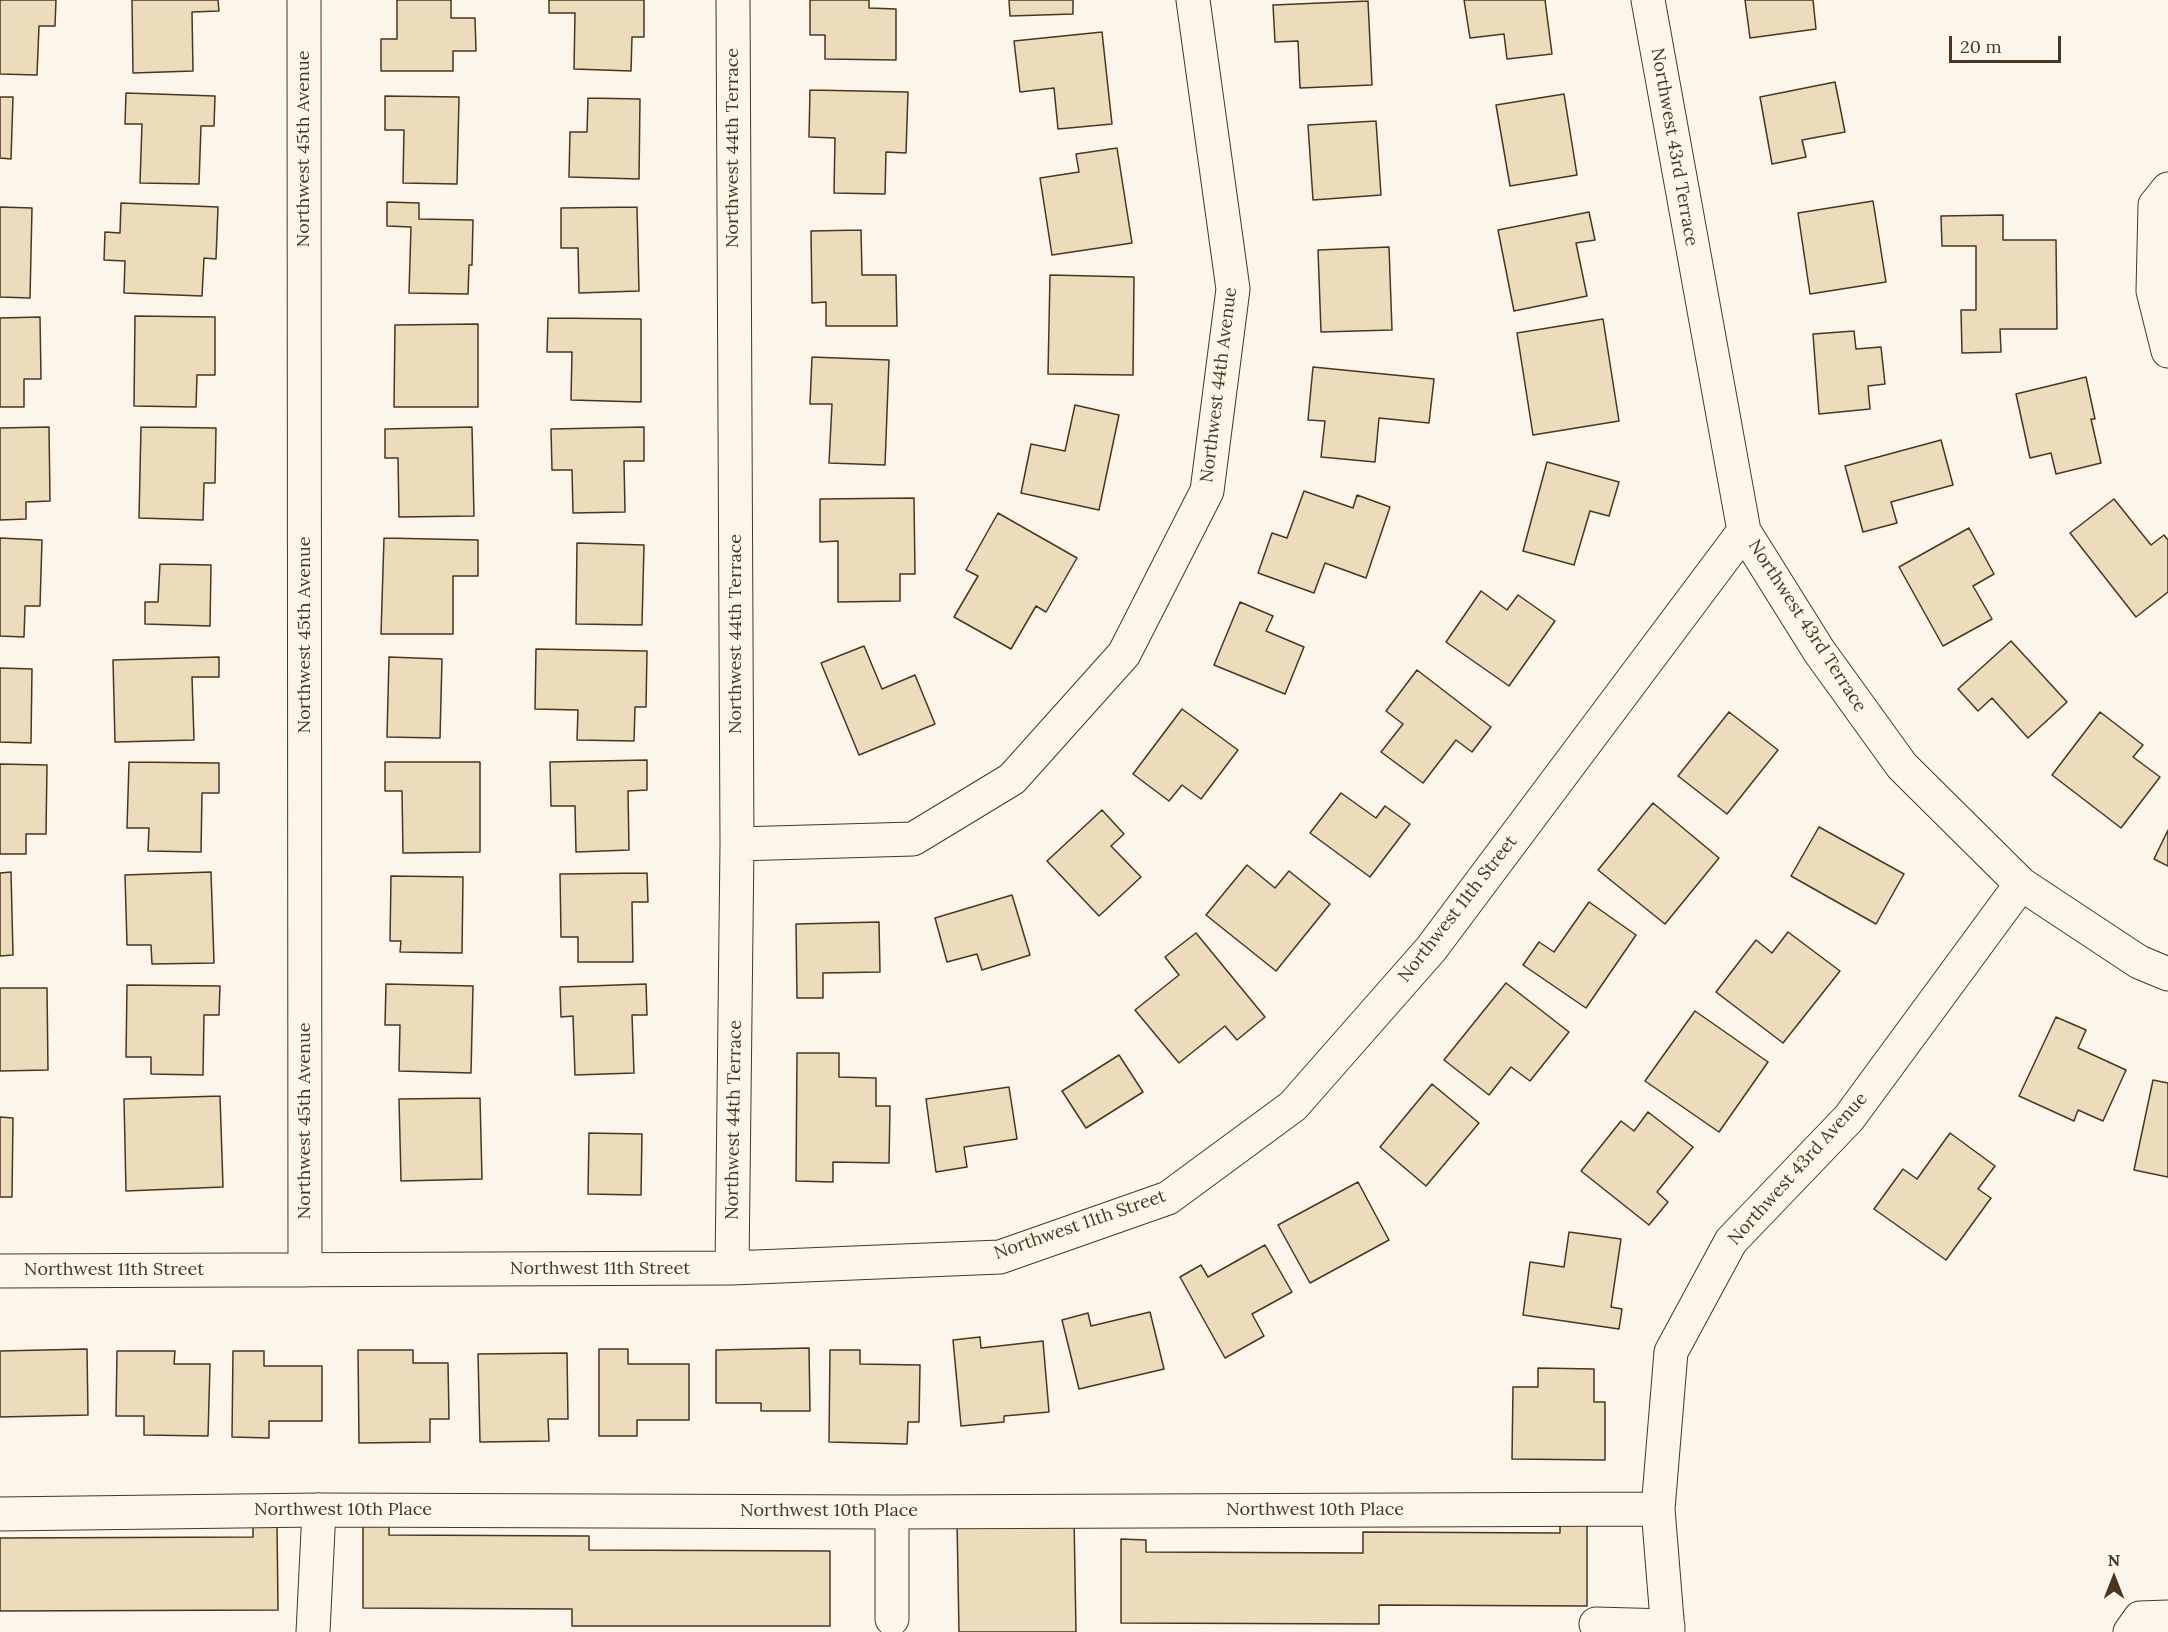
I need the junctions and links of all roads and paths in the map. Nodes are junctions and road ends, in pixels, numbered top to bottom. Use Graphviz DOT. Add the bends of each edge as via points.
graph roads {
  1 [pos="304,0"];
  2 [pos="733,0"];
  3 [pos="1193,0"];
  4 [pos="1648,0"];
  5 [pos="2168,189"];
  6 [pos="2168,351"];
  7 [pos="1744,531"];
  8 [pos="737,844"];
  9 [pos="2021,884"];
  10 [pos="2168,974"];
  11 [pos="732,1268"];
  12 [pos="0,1270"];
  13 [pos="305,1270"];
  14 [pos="1658,1509"];
  15 [pos="319,1510"];
  16 [pos="892,1512"];
  17 [pos="0,1514"];
  18 [pos="2168,1617"];
  19 [pos="892,1620"];
  20 [pos="1596,1624"];
  21 [pos="1668,1629"];
  22 [pos="313,1632"];
  23 [pos="2130,1632"];
  1 -- 13 [label="street, Northwest 45th Avenue"];
  2 -- 8 [label="street, Northwest 44th Terrace"];
  3 -- 8 [label="street, Northwest 44th Avenue" via="1233,290 1208,491 1124,654 1012,779 913,839"];
  4 -- 7 [label="street, Northwest 43rd Terrace"];
  5 -- 6 [label="street" via="2155,205 2153,291"];
  7 -- 9 [label="street, Northwest 43rd Terrace" via="1819,651 1902,766"];
  7 -- 11 [label="street, Northwest 11th Street" via="1431,949 1293,1106 1168,1198 1000,1257"];
  8 -- 11 [label="street, Northwest 44th Terrace"];
  9 -- 10 [label="street, Northwest 43rd Terrace" via="2139,962"];
  9 -- 14 [label="street, Northwest 43rd Avenue" via="1849,1118 1731,1241 1671,1352"];
  11 -- 13 [label="street, Northwest 11th Street"];
  12 -- 13 [label="street, Northwest 11th Street"];
  14 -- 16 [label="street, Northwest 10th Place"];
  14 -- 21 [label="street, Northwest 43rd Avenue"];
  15 -- 16 [label="street, Northwest 10th Place"];
  15 -- 17 [label="street, Northwest 10th Place"];
  15 -- 22 [label="street"];
  16 -- 19 [label="street"];
  18 -- 23 [label="street" via="2140,1618"];
  20 -- 21 [label="street"];
}
